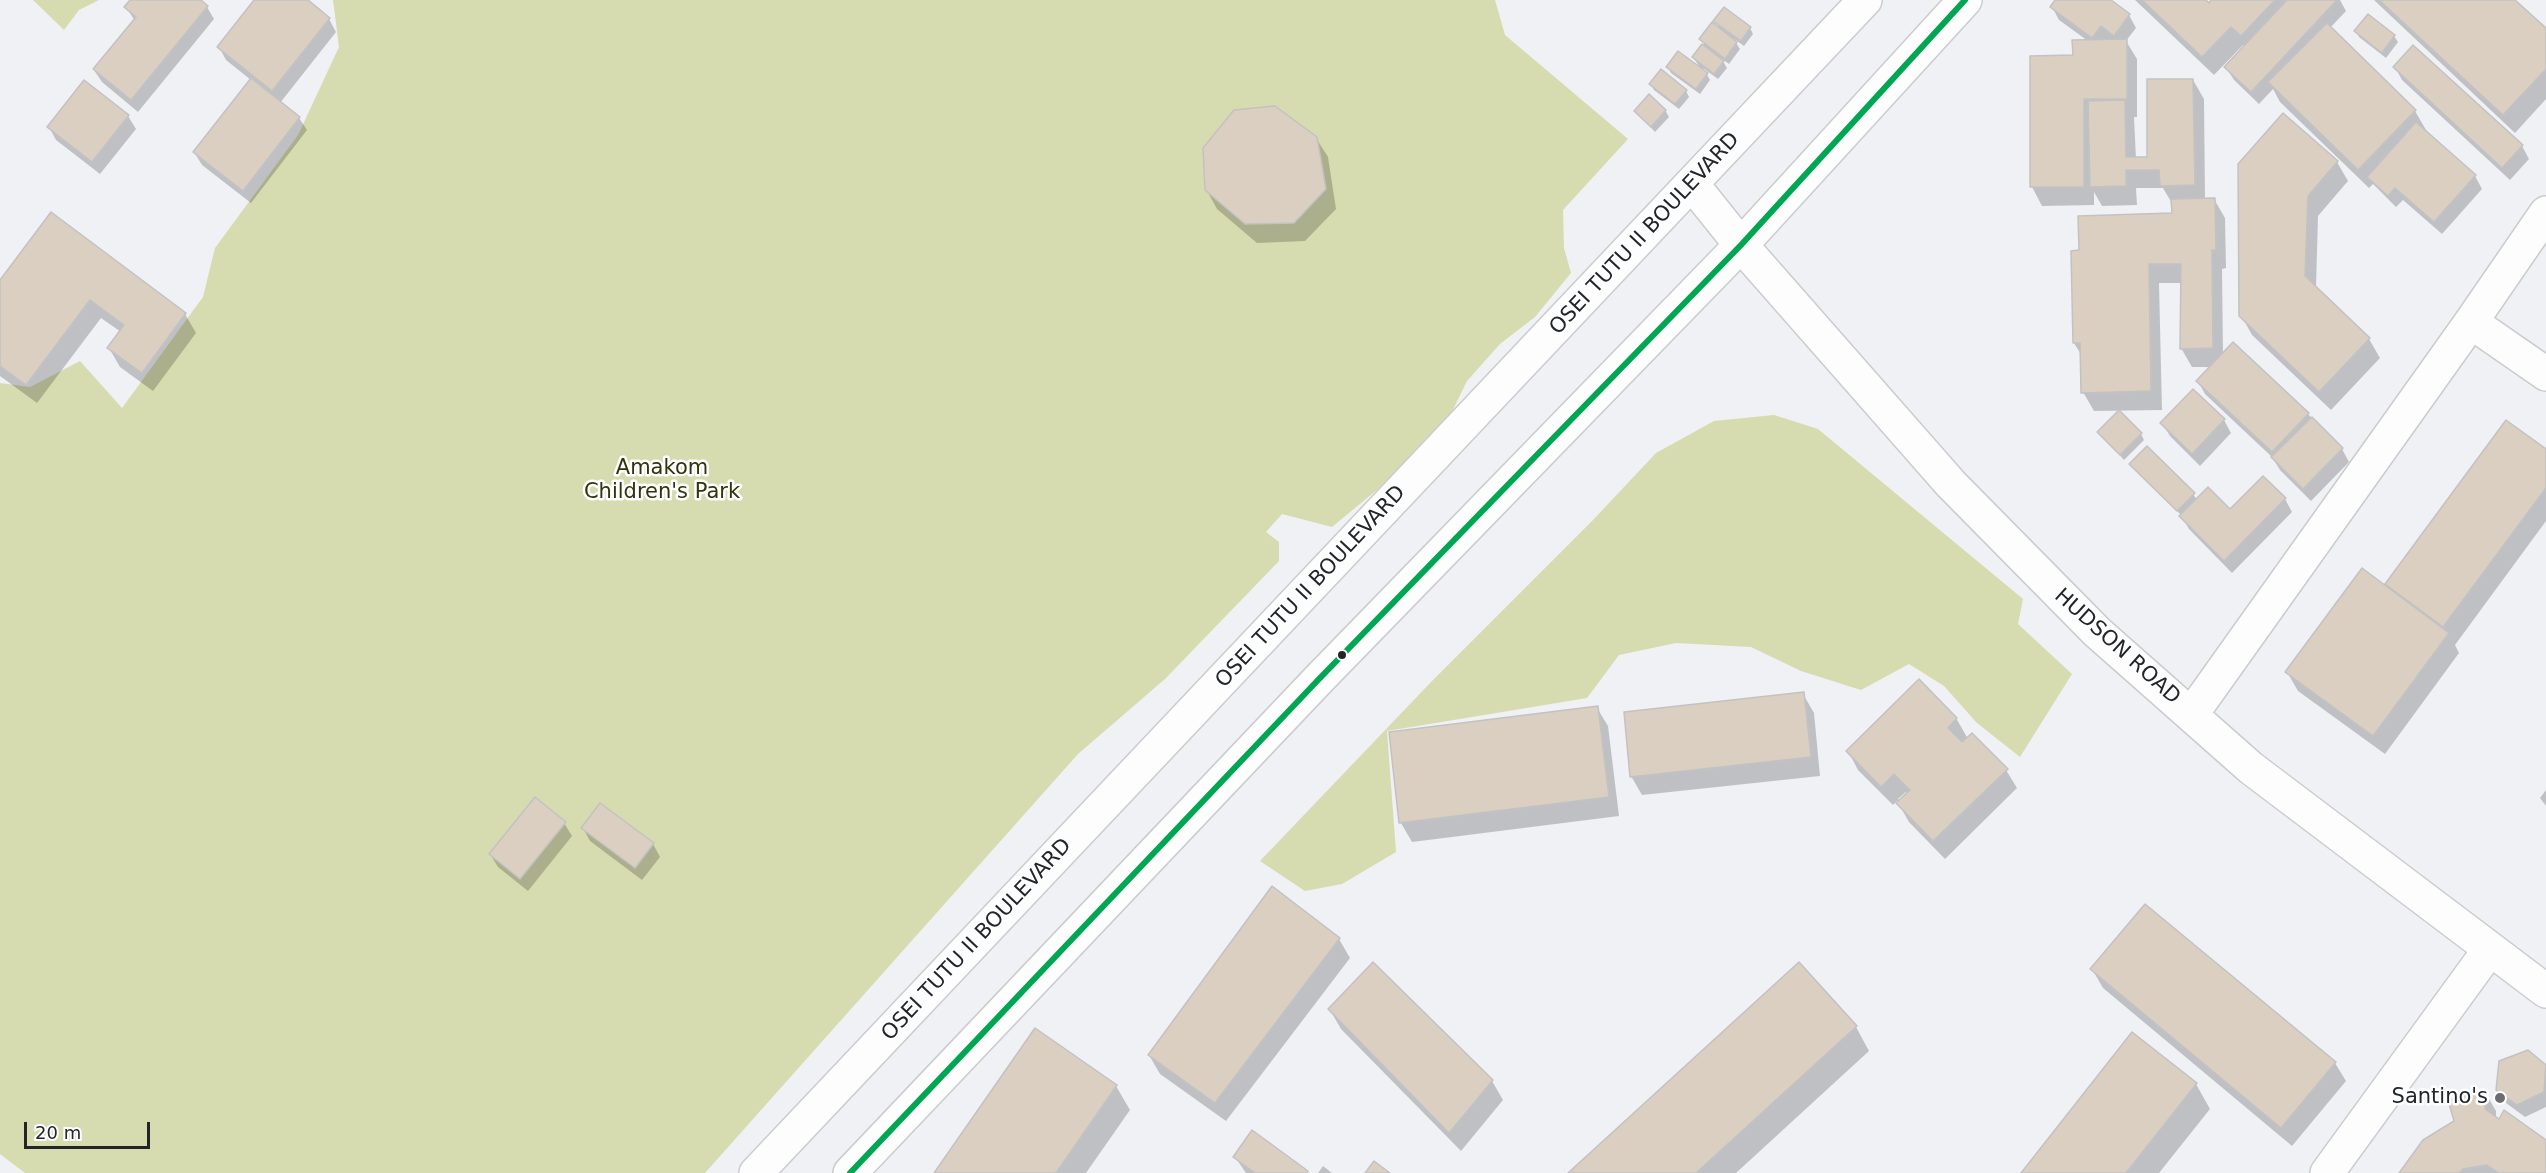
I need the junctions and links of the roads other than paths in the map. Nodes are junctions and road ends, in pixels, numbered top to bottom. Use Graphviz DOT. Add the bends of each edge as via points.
graph roads {
  1 [pos="1865,0"];
  2 [pos="1965,0"];
  3 [pos="1692,184"];
  4 [pos="2546,213"];
  5 [pos="1742,245"];
  6 [pos="2471,322"];
  7 [pos="2546,374"];
  8 [pos="2191,715"];
  9 [pos="2490,949"];
  10 [pos="2546,991"];
  11 [pos="756,1173"];
  12 [pos="850,1173"];
  13 [pos="2327,1173"];
  1 -- 3 [label="main road, OSEI TUTU II BOULEVARD"];
  2 -- 5 [label="main road"];
  3 -- 5 [label="main road, HUDSON ROAD"];
  3 -- 11 [label="main road, OSEI TUTU II BOULEVARD"];
  4 -- 6 [label="main road"];
  5 -- 8 [label="main road, HUDSON ROAD" via="1951,484 2097,632"];
  5 -- 12 [label="main road" via="1319,680"];
  6 -- 7 [label="main road"];
  6 -- 8 [label="main road"];
  8 -- 9 [label="main road, HUDSON ROAD" via="2251,768"];
  9 -- 10 [label="main road, HUDSON ROAD"];
  9 -- 13 [label="main road"];
}
